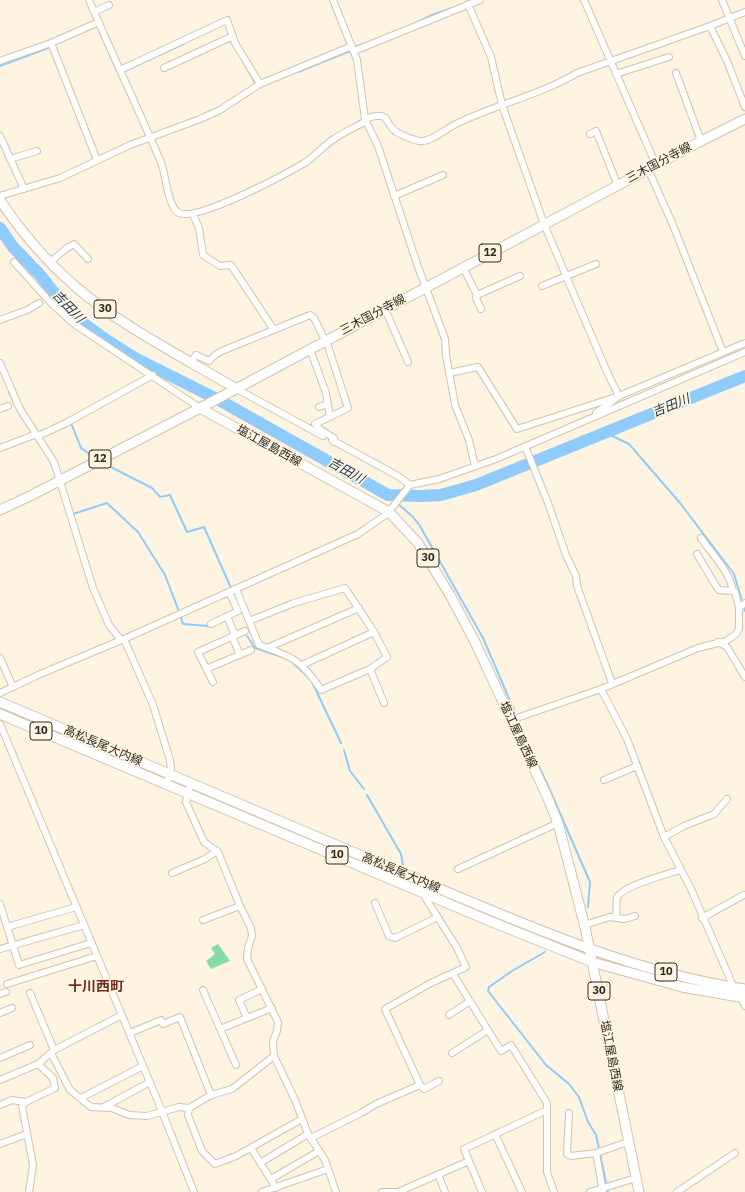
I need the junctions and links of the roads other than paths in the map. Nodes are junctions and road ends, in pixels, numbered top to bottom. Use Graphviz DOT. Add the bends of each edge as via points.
graph roads {
  1 [pos="89,0"];
  2 [pos="333,0"];
  3 [pos="480,0"];
  4 [pos="584,0"];
  5 [pos="722,0"];
  6 [pos="463,4"];
  7 [pos="109,5"];
  8 [pos="94,12"];
  9 [pos="745,12"];
  10 [pos="729,18"];
  11 [pos="98,22"];
  12 [pos="710,26"];
  13 [pos="233,36"];
  14 [pos="51,43"];
  15 [pos="353,49"];
  16 [pos="745,56"];
  17 [pos="669,57"];
  18 [pos="0,61"];
  19 [pos="610,62"];
  20 [pos="164,68"];
  21 [pos="120,70"];
  22 [pos="676,73"];
  23 [pos="616,74"];
  24 [pos="260,84"];
  25 [pos="502,105"];
  26 [pos="745,107"];
  27 [pos="745,119"];
  28 [pos="366,120"];
  29 [pos="590,134"];
  30 [pos="0,136"];
  31 [pos="149,138"];
  32 [pos="701,141"];
  33 [pos="38,151"];
  34 [pos="10,159"];
  35 [pos="97,160"];
  36 [pos="652,167"];
  37 [pos="443,175"];
  38 [pos="618,186"];
  39 [pos="24,189"];
  40 [pos="0,196"];
  41 [pos="394,196"];
  42 [pos="0,200"];
  43 [pos="194,214"];
  44 [pos="544,224"];
  45 [pos="88,259"];
  46 [pos="14,262"];
  47 [pos="50,262"];
  48 [pos="596,264"];
  49 [pos="463,267"];
  50 [pos="520,276"];
  51 [pos="567,277"];
  52 [pos="542,286"];
  53 [pos="426,287"];
  54 [pos="477,295"];
  55 [pos="39,302"];
  56 [pos="385,309"];
  57 [pos="481,309"];
  58 [pos="0,320"];
  59 [pos="274,330"];
  60 [pos="325,341"];
  61 [pos="745,343"];
  62 [pos="310,349"];
  63 [pos="722,352"];
  64 [pos="745,352"];
  65 [pos="191,362"];
  66 [pos="408,362"];
  67 [pos="0,363"];
  68 [pos="449,373"];
  69 [pos="153,375"];
  70 [pos="234,389"];
  71 [pos="619,396"];
  72 [pos="328,404"];
  73 [pos="8,406"];
  74 [pos="201,407"];
  75 [pos="319,407"];
  76 [pos="0,409"];
  77 [pos="330,416"];
  78 [pos="584,422"];
  79 [pos="38,436"];
  80 [pos="334,442"];
  81 [pos="0,448"];
  82 [pos="526,449"];
  83 [pos="475,466"];
  84 [pos="61,480"];
  85 [pos="408,487"];
  86 [pos="0,510"];
  87 [pos="391,510"];
  88 [pos="701,538"];
  89 [pos="707,548"];
  90 [pos="232,590"];
  91 [pos="733,591"];
  92 [pos="742,605"];
  93 [pos="359,608"];
  94 [pos="227,616"];
  95 [pos="249,621"];
  96 [pos="211,624"];
  97 [pos="245,631"];
  98 [pos="374,632"];
  99 [pos="233,636"];
  100 [pos="123,640"];
  101 [pos="718,642"];
  102 [pos="267,648"];
  103 [pos="251,650"];
  104 [pos="240,655"];
  105 [pos="0,658"];
  106 [pos="302,665"];
  107 [pos="206,669"];
  108 [pos="370,669"];
  109 [pos="745,677"];
  110 [pos="213,682"];
  111 [pos="612,684"];
  112 [pos="13,688"];
  113 [pos="600,689"];
  114 [pos="0,693"];
  115 [pos="0,702"];
  116 [pos="384,703"];
  117 [pos="0,714"];
  118 [pos="511,720"];
  119 [pos="0,724"];
  120 [pos="637,766"];
  121 [pos="168,779"];
  122 [pos="604,780"];
  123 [pos="189,788"];
  124 [pos="727,799"];
  125 [pos="558,823"];
  126 [pos="664,837"];
  127 [pos="217,851"];
  128 [pos="458,869"];
  129 [pos="680,870"];
  130 [pos="172,873"];
  131 [pos="428,894"];
  132 [pos="744,896"];
  133 [pos="375,903"];
  134 [pos="0,904"];
  135 [pos="240,906"];
  136 [pos="76,907"];
  137 [pos="635,916"];
  138 [pos="438,917"];
  139 [pos="616,917"];
  140 [pos="702,918"];
  141 [pos="203,920"];
  142 [pos="84,925"];
  143 [pos="584,925"];
  144 [pos="7,927"];
  145 [pos="91,942"];
  146 [pos="13,945"];
  147 [pos="0,949"];
  148 [pos="589,949"];
  149 [pos="97,956"];
  150 [pos="592,962"];
  151 [pos="453,974"];
  152 [pos="7,984"];
  153 [pos="734,988"];
  154 [pos="262,989"];
  155 [pos="203,990"];
  156 [pos="30,993"];
  157 [pos="744,998"];
  158 [pos="470,1001"];
  159 [pos="12,1008"];
  160 [pos="272,1008"];
  161 [pos="0,1013"];
  162 [pos="122,1015"];
  163 [pos="449,1015"];
  164 [pos="248,1018"];
  165 [pos="220,1029"];
  166 [pos="488,1030"];
  167 [pos="130,1033"];
  168 [pos="30,1045"];
  169 [pos="52,1051"];
  170 [pos="452,1053"];
  171 [pos="274,1056"];
  172 [pos="0,1058"];
  173 [pos="38,1064"];
  174 [pos="236,1065"];
  175 [pos="143,1066"];
  176 [pos="0,1080"];
  177 [pos="439,1081"];
  178 [pos="150,1082"];
  179 [pos="420,1085"];
  180 [pos="211,1096"];
  181 [pos="81,1098"];
  182 [pos="26,1102"];
  183 [pos="0,1105"];
  184 [pos="102,1108"];
  185 [pos="189,1108"];
  186 [pos="547,1110"];
  187 [pos="163,1113"];
  188 [pos="569,1113"];
  189 [pos="302,1119"];
  190 [pos="27,1134"];
  191 [pos="495,1134"];
  192 [pos="309,1136"];
  193 [pos="628,1142"];
  194 [pos="0,1144"];
  195 [pos="251,1148"];
  196 [pos="319,1151"];
  197 [pos="599,1152"];
  198 [pos="735,1153"];
  199 [pos="469,1161"];
  200 [pos="260,1163"];
  201 [pos="328,1170"];
  202 [pos="438,1174"];
  203 [pos="636,1178"];
  204 [pos="270,1179"];
  205 [pos="276,1188"];
  206 [pos="411,1189"];
  207 [pos="605,1189"];
  208 [pos="29,1192"];
  209 [pos="194,1192"];
  210 [pos="262,1192"];
  211 [pos="336,1192"];
  212 [pos="382,1192"];
  213 [pos="445,1192"];
  214 [pos="482,1192"];
  215 [pos="522,1192"];
  216 [pos="554,1192"];
  217 [pos="590,1192"];
  218 [pos="639,1192"];
  219 [pos="677,1192"];
  1 -- 8 [label="street"];
  2 -- 15 [label="street"];
  3 -- 6 [label="street"];
  4 -- 19 [label="street"];
  5 -- 10 [label="street"];
  6 -- 15 [label="street"];
  6 -- 25 [label="street" via="491,57"];
  7 -- 8 [label="street"];
  8 -- 11 [label="street"];
  9 -- 10 [label="street"];
  10 -- 12 [label="street"];
  10 -- 16 [label="street"];
  11 -- 14 [label="street"];
  11 -- 21 [label="street"];
  12 -- 19 [label="street"];
  12 -- 26 [label="street"];
  13 -- 20 [label="street"];
  13 -- 21 [label="street" via="227,20"];
  13 -- 24 [label="street"];
  14 -- 18 [label="street"];
  14 -- 35 [label="street"];
  15 -- 24 [label="street"];
  15 -- 28 [label="street" via="360,75"];
  17 -- 23 [label="street"];
  19 -- 23 [label="street"];
  19 -- 25 [label="street" via="577,72 560,83"];
  21 -- 31 [label="street"];
  22 -- 32 [label="street"];
  23 -- 36 [label="street"];
  24 -- 31 [label="street" via="220,110"];
  25 -- 28 [label="street" via="458,123 426,141 399,133 387,119 380,116"];
  25 -- 44 [label="street"];
  27 -- 32 [label="main road, 三木国分寺線 / 12"];
  28 -- 41 [label="street" via="378,146"];
  28 -- 43 [label="street" via="287,172 222,205"];
  29 -- 38 [label="street" via="596,131"];
  30 -- 34 [label="street"];
  31 -- 35 [label="street"];
  31 -- 43 [label="street" via="161,161 176,210 181,214"];
  32 -- 36 [label="main road, 三木国分寺線 / 12"];
  33 -- 34 [label="street"];
  34 -- 39 [label="street"];
  35 -- 39 [label="street" via="60,178"];
  36 -- 38 [label="main road, 三木国分寺線 / 12"];
  36 -- 63 [label="street"];
  37 -- 41 [label="street"];
  38 -- 44 [label="main road, 三木国分寺線 / 12"];
  39 -- 40 [label="street"];
  41 -- 53 [label="street"];
  42 -- 47 [label="main road, 30" via="35,248"];
  43 -- 59 [label="street" via="203,255 220,266 232,264"];
  44 -- 49 [label="main road, 三木国分寺線 / 12"];
  44 -- 51 [label="street"];
  45 -- 47 [label="street" via="74,244"];
  46 -- 69 [label="street" via="74,324"];
  47 -- 65 [label="main road, 30" via="76,287 111,313"];
  48 -- 51 [label="street"];
  49 -- 53 [label="main road, 三木国分寺線 / 12"];
  49 -- 54 [label="street"];
  50 -- 54 [label="street"];
  51 -- 52 [label="street"];
  51 -- 71 [label="street"];
  53 -- 56 [label="main road, 三木国分寺線 / 12"];
  53 -- 68 [label="street" via="445,339"];
  54 -- 57 [label="street"];
  55 -- 58 [label="street"];
  56 -- 60 [label="main road, 三木国分寺線 / 12"];
  56 -- 66 [label="street"];
  59 -- 60 [label="street" via="310,315"];
  59 -- 65 [label="street" via="222,351 209,361 196,355"];
  60 -- 62 [label="main road, 三木国分寺線 / 12"];
  60 -- 77 [label="street" via="348,408"];
  61 -- 63 [label="street"];
  62 -- 70 [label="main road, 三木国分寺線 / 12"];
  62 -- 72 [label="street"];
  63 -- 71 [label="street"];
  64 -- 78 [label="street" via="675,380"];
  65 -- 70 [label="main road, 30"];
  67 -- 79 [label="street" via="20,409"];
  68 -- 71 [label="street" via="478,367 517,428"];
  68 -- 83 [label="street" via="455,405"];
  69 -- 74 [label="street"];
  69 -- 79 [label="street"];
  70 -- 74 [label="main road, 三木国分寺線 / 12"];
  70 -- 80 [label="street"];
  71 -- 78 [label="street"];
  72 -- 75 [label="street"];
  72 -- 77 [label="street"];
  73 -- 76 [label="street"];
  74 -- 84 [label="main road, 三木国分寺線 / 12"];
  74 -- 87 [label="main road, 塩江屋島西線 / 30"];
  77 -- 80 [label="street" via="315,424 334,438"];
  78 -- 82 [label="street"];
  79 -- 81 [label="street" via="34,435"];
  79 -- 84 [label="street" via="54,462"];
  80 -- 85 [label="street" via="398,476"];
  82 -- 83 [label="street"];
  82 -- 111 [label="street" via="576,576 577,586"];
  83 -- 85 [label="street"];
  84 -- 86 [label="main road, 三木国分寺線 / 12"];
  84 -- 100 [label="street" via="93,588 109,625"];
  85 -- 87 [label="street"];
  87 -- 90 [label="street" via="358,534"];
  87 -- 118 [label="main road, 塩江屋島西線 / 30" via="418,543 445,585"];
  88 -- 89 [label="street"];
  89 -- 91 [label="street" via="731,581"];
  89 -- 91 [label="street" via="695,555 719,590"];
  90 -- 94 [label="street" via="238,611"];
  90 -- 95 [label="street"];
  90 -- 100 [label="street"];
  91 -- 92 [label="street"];
  92 -- 101 [label="street" via="739,629 726,641"];
  93 -- 95 [label="street" via="345,588 294,603"];
  93 -- 98 [label="street"];
  93 -- 102 [label="street"];
  94 -- 96 [label="street"];
  94 -- 99 [label="street"];
  95 -- 102 [label="street" via="259,645"];
  97 -- 99 [label="street"];
  98 -- 106 [label="street"];
  98 -- 108 [label="street" via="387,658"];
  99 -- 104 [label="street"];
  99 -- 107 [label="street" via="198,652"];
  100 -- 112 [label="street"];
  100 -- 121 [label="street" via="153,705 170,760"];
  101 -- 109 [label="street" via="726,647"];
  101 -- 111 [label="street"];
  102 -- 106 [label="street" via="288,655"];
  103 -- 104 [label="street"];
  104 -- 107 [label="street"];
  105 -- 112 [label="street"];
  106 -- 108 [label="street" via="320,690"];
  107 -- 110 [label="street"];
  108 -- 116 [label="street"];
  111 -- 113 [label="street"];
  112 -- 114 [label="street"];
  113 -- 118 [label="street"];
  113 -- 120 [label="street" via="627,739"];
  115 -- 121 [label="main road, 高松長尾大内線 / 10"];
  117 -- 121 [label="main road, 高松長尾大内線 / 10"];
  118 -- 125 [label="main road, 塩江屋島西線 / 30"];
  119 -- 136 [label="street"];
  120 -- 122 [label="street"];
  120 -- 126 [label="street"];
  121 -- 123 [label="main road, 高松長尾大内線 / 10"];
  123 -- 127 [label="street" via="186,802 201,837"];
  123 -- 131 [label="main road, 高松長尾大内線 / 10"];
  123 -- 148 [label="main road, 高松長尾大内線 / 10"];
  124 -- 126 [label="street" via="714,814"];
  125 -- 128 [label="street"];
  125 -- 143 [label="main road, 塩江屋島西線 / 30"];
  126 -- 129 [label="street"];
  127 -- 130 [label="street"];
  127 -- 135 [label="street"];
  129 -- 139 [label="street" via="630,887 621,893 618,897"];
  129 -- 140 [label="street" via="691,888"];
  131 -- 138 [label="street" via="426,899"];
  131 -- 150 [label="main road, 高松長尾大内線 / 10"];
  132 -- 140 [label="street"];
  133 -- 138 [label="street" via="389,936 395,938"];
  134 -- 144 [label="street"];
  135 -- 141 [label="street"];
  135 -- 154 [label="street" via="251,928 252,936 247,959"];
  136 -- 142 [label="street"];
  136 -- 144 [label="street"];
  137 -- 139 [label="street" via="625,919"];
  138 -- 151 [label="street" via="466,968"];
  139 -- 143 [label="street"];
  140 -- 153 [label="street"];
  142 -- 145 [label="street"];
  142 -- 146 [label="street"];
  143 -- 148 [label="main road, 塩江屋島西線 / 30"];
  144 -- 146 [label="street"];
  145 -- 146 [label="street" via="19,965"];
  145 -- 149 [label="street"];
  146 -- 147 [label="street"];
  148 -- 150 [label="main road, 塩江屋島西線 / 30"];
  148 -- 153 [label="main road, 高松長尾大内線 / 10" via="681,976"];
  149 -- 152 [label="street"];
  149 -- 162 [label="street"];
  150 -- 157 [label="main road, 高松長尾大内線 / 10" via="682,987"];
  150 -- 193 [label="main road, 塩江屋島西線 / 30"];
  151 -- 158 [label="street"];
  151 -- 179 [label="street" via="431,983 385,1009"];
  153 -- 157 [label="main road, 高松長尾大内線 / 10"];
  154 -- 160 [label="street"];
  154 -- 164 [label="street" via="239,1000"];
  155 -- 165 [label="street"];
  156 -- 169 [label="street"];
  158 -- 163 [label="street"];
  158 -- 166 [label="street"];
  159 -- 161 [label="street"];
  160 -- 164 [label="street"];
  160 -- 171 [label="street" via="278,1022 278,1031 273,1041"];
  162 -- 167 [label="street"];
  162 -- 169 [label="street"];
  164 -- 165 [label="street"];
  165 -- 174 [label="street"];
  166 -- 170 [label="street"];
  166 -- 186 [label="street" via="502,1051 511,1045 547,1103"];
  167 -- 175 [label="street"];
  167 -- 180 [label="street" via="161,1020 163,1024 180,1017"];
  168 -- 172 [label="street"];
  169 -- 173 [label="street"];
  169 -- 181 [label="street" via="70,1090"];
  171 -- 180 [label="street" via="232,1090"];
  171 -- 189 [label="street"];
  173 -- 176 [label="street"];
  173 -- 182 [label="street" via="53,1078 54,1088"];
  175 -- 178 [label="street"];
  175 -- 181 [label="street"];
  177 -- 179 [label="street" via="424,1089"];
  178 -- 184 [label="street"];
  178 -- 187 [label="street"];
  179 -- 192 [label="street"];
  180 -- 185 [label="street"];
  181 -- 184 [label="street" via="91,1107"];
  182 -- 183 [label="street" via="12,1100"];
  182 -- 190 [label="street" via="22,1106"];
  184 -- 187 [label="street" via="112,1108 129,1115 147,1116"];
  185 -- 187 [label="street" via="179,1107"];
  185 -- 195 [label="street" via="188,1115 202,1151 215,1164"];
  186 -- 191 [label="street"];
  186 -- 216 [label="street" via="547,1172"];
  187 -- 209 [label="street"];
  188 -- 197 [label="street" via="568,1154 571,1156"];
  189 -- 192 [label="street"];
  189 -- 195 [label="street"];
  190 -- 194 [label="street"];
  190 -- 208 [label="street" via="33,1165"];
  191 -- 199 [label="street" via="464,1149"];
  191 -- 215 [label="street"];
  192 -- 196 [label="street"];
  192 -- 200 [label="street"];
  193 -- 197 [label="street"];
  193 -- 203 [label="main road, 塩江屋島西線 / 30"];
  195 -- 200 [label="street"];
  196 -- 201 [label="street"];
  196 -- 204 [label="street"];
  197 -- 207 [label="street"];
  198 -- 219 [label="street"];
  199 -- 202 [label="street"];
  199 -- 214 [label="street"];
  200 -- 204 [label="street"];
  201 -- 205 [label="street"];
  201 -- 211 [label="street"];
  202 -- 206 [label="street"];
  202 -- 213 [label="street"];
  203 -- 207 [label="street"];
  203 -- 218 [label="main road, 塩江屋島西線 / 30"];
  204 -- 205 [label="street"];
  205 -- 210 [label="street"];
  206 -- 212 [label="street"];
  207 -- 217 [label="street"];
}
